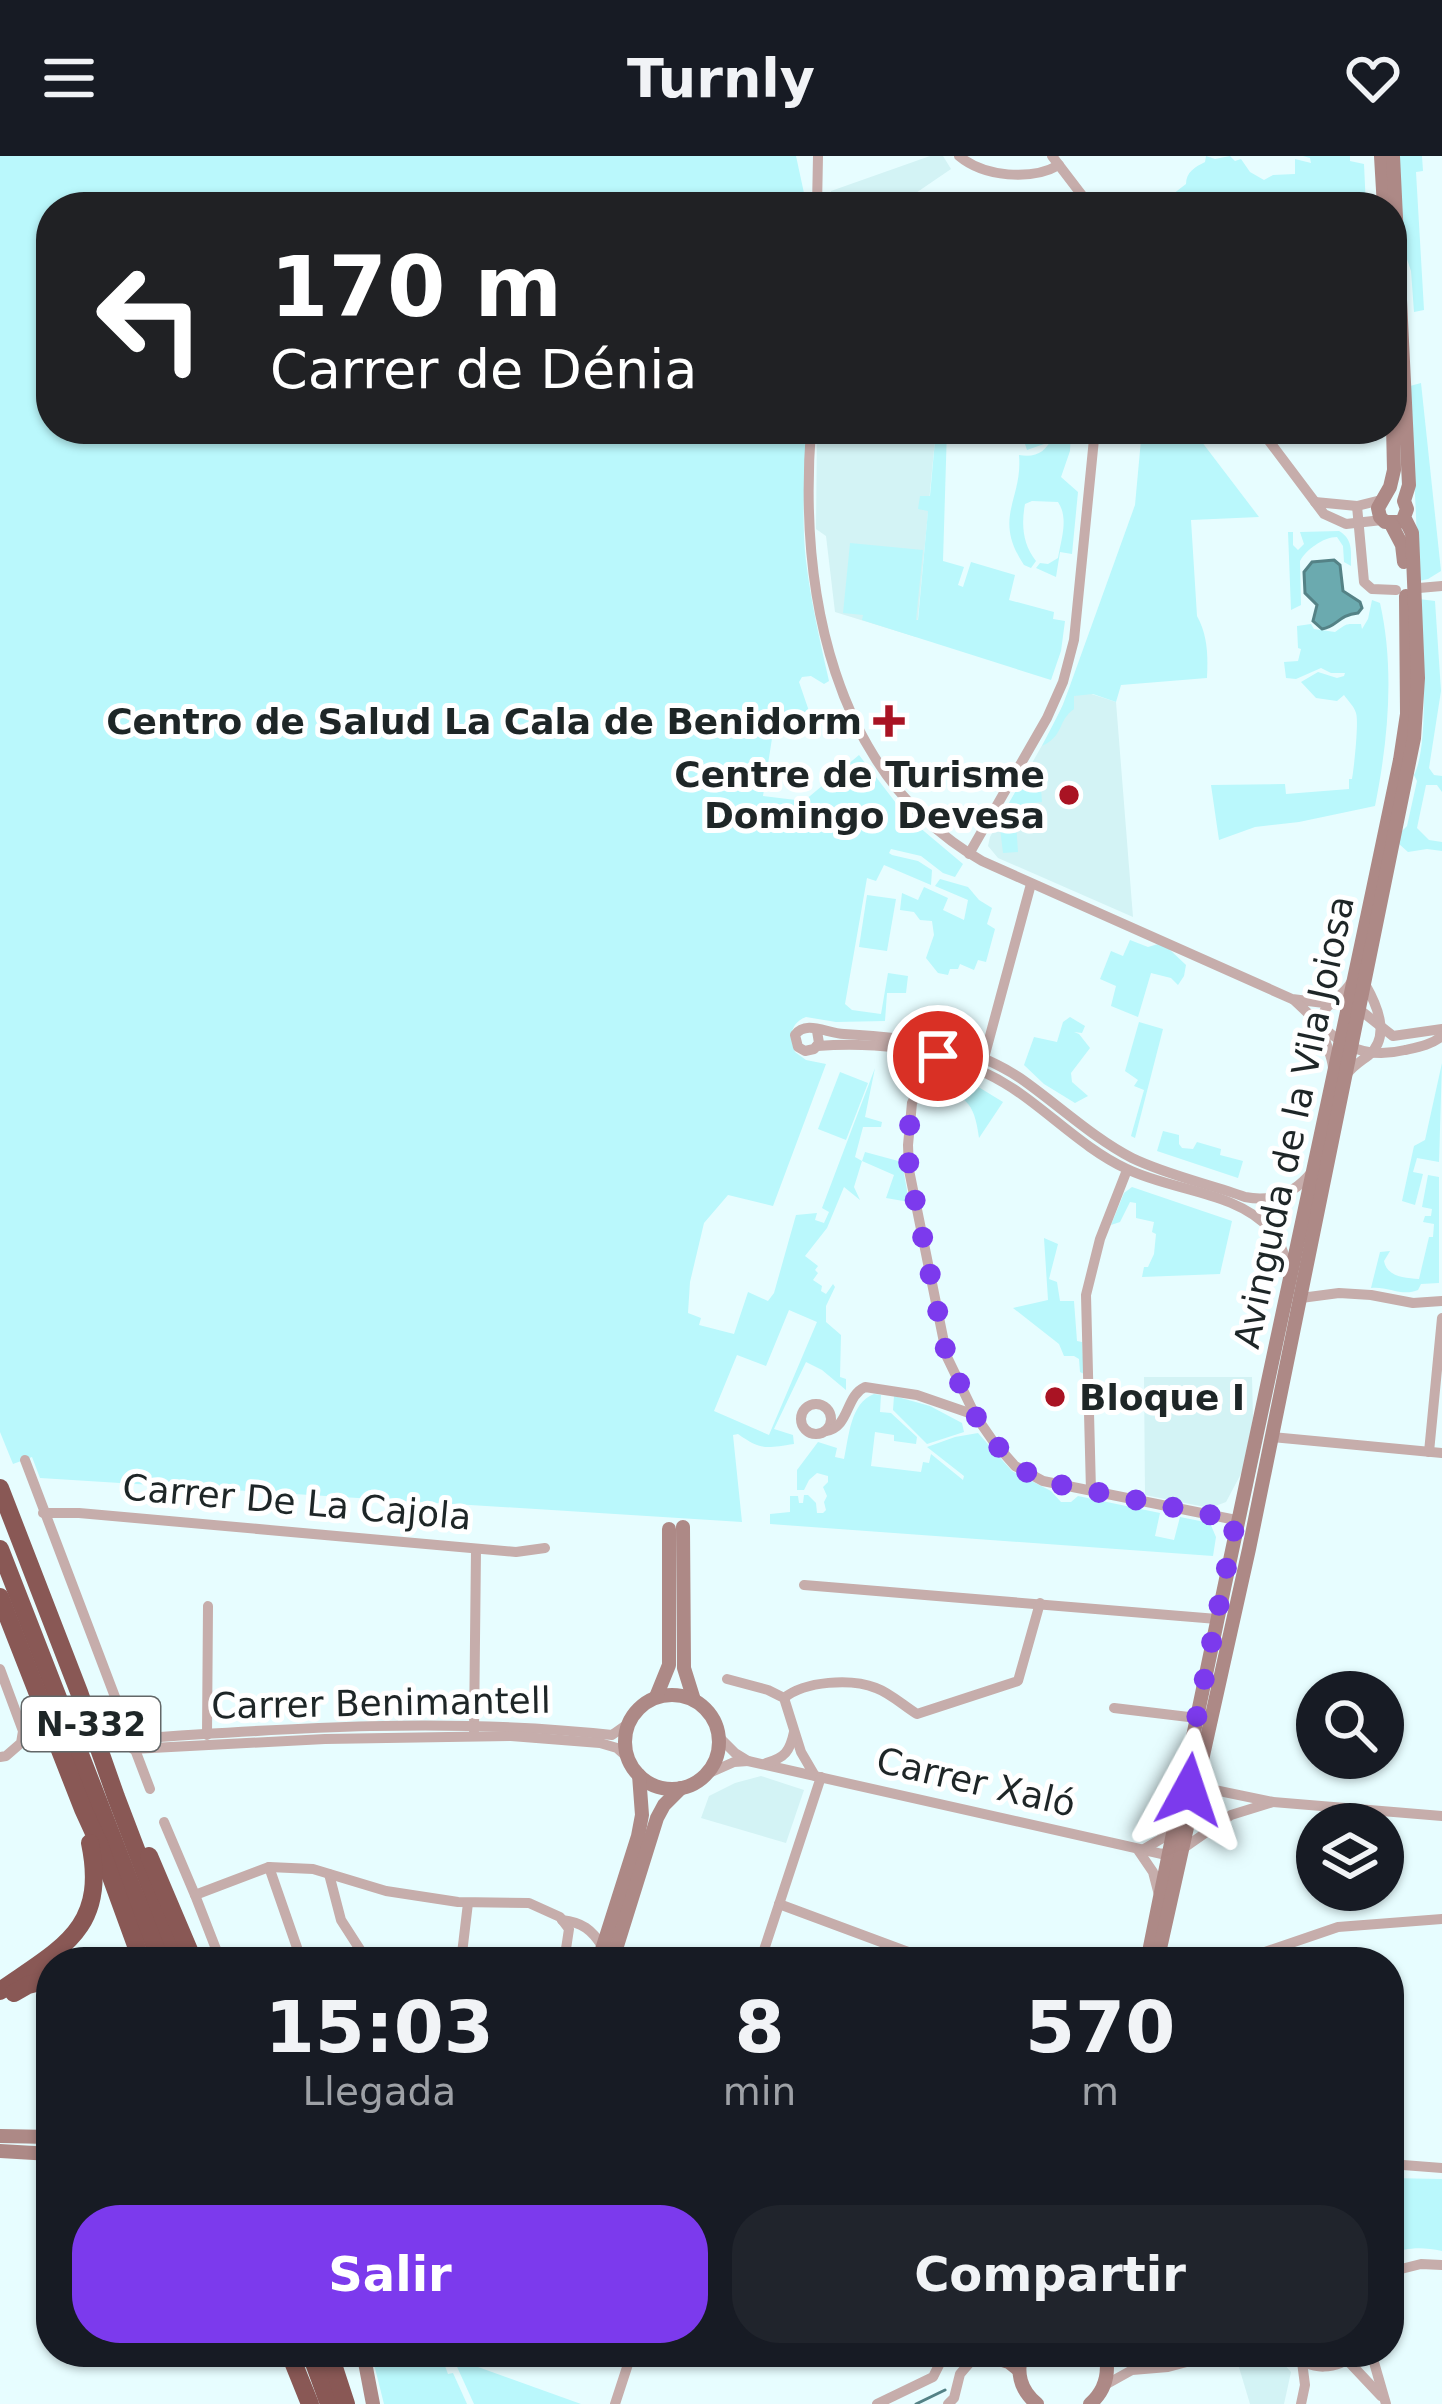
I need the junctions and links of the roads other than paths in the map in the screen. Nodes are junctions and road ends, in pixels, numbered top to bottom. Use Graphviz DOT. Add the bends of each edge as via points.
graph roads {
  1 [pos="818,156"];
  2 [pos="959,156"];
  3 [pos="1381,156"];
  4 [pos="1393,156"];
  5 [pos="1055,160"];
  6 [pos="817,192"];
  7 [pos="1080,192"];
  8 [pos="1383,192"];
  9 [pos="1395,192"];
  10 [pos="810,444"];
  11 [pos="1094,444"];
  12 [pos="1271,444"];
  13 [pos="1393,444"];
  14 [pos="1407,444"];
  15 [pos="1383,498"];
  16 [pos="1315,502"];
  17 [pos="1357,506"];
  18 [pos="1395,515"];
  19 [pos="1358,523"];
  20 [pos="1442,586"];
  21 [pos="1419,588"];
  22 [pos="1396,590"];
  23 [pos="969,854"];
  24 [pos="1031,884"];
  25 [pos="1361,979"];
  26 [pos="1292,999"];
  27 [pos="1329,1004"];
  28 [pos="1354,1008"];
  29 [pos="1321,1025"];
  30 [pos="1382,1025"];
  31 [pos="817,1031"];
  32 [pos="1442,1033"];
  33 [pos="1346,1045"];
  34 [pos="817,1046"];
  35 [pos="940,1050"];
  36 [pos="1370,1054"];
  37 [pos="984,1058"];
  38 [pos="1340,1076"];
  39 [pos="1127,1170"];
  40 [pos="1313,1171"];
  41 [pos="1291,1274"];
  42 [pos="1301,1298"];
  43 [pos="1442,1301"];
  44 [pos="1442,1323"];
  45 [pos="847,1412"];
  46 [pos="831,1413"];
  47 [pos="975,1415"];
  48 [pos="826,1431"];
  49 [pos="1266,1433"];
  50 [pos="1435,1452"];
  51 [pos="26,1460"];
  52 [pos="0,1488"];
  53 [pos="1091,1491"];
  54 [pos="44,1514"];
  55 [pos="1236,1520"];
  56 [pos="545,1547"];
  57 [pos="476,1549"];
  58 [pos="0,1550"];
  59 [pos="804,1585"];
  60 [pos="0,1597"];
  61 [pos="1040,1603"];
  62 [pos="208,1606"];
  63 [pos="1216,1619"];
  64 [pos="0,1669"];
  65 [pos="727,1679"];
  66 [pos="788,1695"];
  67 [pos="656,1697"];
  68 [pos="694,1700"];
  69 [pos="1114,1708"];
  70 [pos="1197,1718"];
  71 [pos="628,1724"];
  72 [pos="795,1729"];
  73 [pos="474,1731"];
  74 [pos="719,1737"];
  75 [pos="206,1739"];
  76 [pos="131,1744"];
  77 [pos="0,1757"];
  78 [pos="627,1757"];
  79 [pos="748,1761"];
  80 [pos="105,1764"];
  81 [pos="763,1764"];
  82 [pos="1187,1766"];
  83 [pos="707,1774"];
  84 [pos="639,1775"];
  85 [pos="818,1777"];
  86 [pos="1196,1786"];
  87 [pos="681,1788"];
  88 [pos="150,1789"];
  89 [pos="1180,1802"];
  90 [pos="1273,1802"];
  91 [pos="82,1809"];
  92 [pos="1442,1816"];
  93 [pos="164,1822"];
  94 [pos="1144,1849"];
  95 [pos="1176,1857"];
  96 [pos="269,1867"];
  97 [pos="329,1874"];
  98 [pos="195,1895"];
  99 [pos="1160,1898"];
  100 [pos="468,1903"];
  101 [pos="779,1904"];
  102 [pos="1442,1918"];
  103 [pos="562,1920"];
  104 [pos="59,1947"];
  105 [pos="137,1947"];
  106 [pos="155,1947"];
  107 [pos="173,1947"];
  108 [pos="188,1947"];
  109 [pos="215,1947"];
  110 [pos="297,1947"];
  111 [pos="358,1947"];
  112 [pos="463,1947"];
  113 [pos="566,1947"];
  114 [pos="599,1947"];
  115 [pos="602,1947"];
  116 [pos="617,1947"];
  117 [pos="765,1947"];
  118 [pos="895,1947"];
  119 [pos="1150,1947"];
  120 [pos="1160,1947"];
  121 [pos="1280,1947"];
  122 [pos="36,1964"];
  123 [pos="36,1983"];
  124 [pos="0,1991"];
  125 [pos="0,2003"];
  126 [pos="0,2136"];
  127 [pos="36,2137"];
  128 [pos="0,2151"];
  129 [pos="36,2153"];
  130 [pos="1404,2165"];
  131 [pos="1442,2168"];
  132 [pos="1442,2265"];
  133 [pos="1404,2270"];
  134 [pos="295,2367"];
  135 [pos="315,2367"];
  136 [pos="333,2367"];
  137 [pos="366,2367"];
  138 [pos="627,2367"];
  139 [pos="938,2367"];
  140 [pos="966,2367"];
  141 [pos="1015,2367"];
  142 [pos="1020,2367"];
  143 [pos="1107,2367"];
  144 [pos="1128,2367"];
  145 [pos="1168,2367"];
  146 [pos="1303,2367"];
  147 [pos="1320,2367"];
  148 [pos="1361,2367"];
  149 [pos="1375,2367"];
  150 [pos="1324,2368"];
  151 [pos="938,2370"];
  152 [pos="1019,2370"];
  153 [pos="1132,2370"];
  154 [pos="958,2378"];
  155 [pos="1105,2385"];
  156 [pos="1305,2385"];
  157 [pos="1384,2401"];
  158 [pos="310,2404"];
  159 [pos="329,2404"];
  160 [pos="346,2404"];
  161 [pos="373,2404"];
  162 [pos="615,2404"];
  163 [pos="877,2404"];
  164 [pos="948,2404"];
  165 [pos="1036,2404"];
  166 [pos="1090,2404"];
  167 [pos="1301,2404"];
  1 -- 6 [label="street"];
  2 -- 5 [label="street" via="984,170 1044,174"];
  3 -- 8 [label="main road"];
  4 -- 9 [label="main road, Avinguda de la Vila Joiosa"];
  5 -- 7 [label="street"];
  10 -- 23 [label="street" via="809,550 839,690 890,780"];
  11 -- 23 [label="street" via="1063,682"];
  12 -- 16 [label="street"];
  13 -- 15 [label="main road"];
  14 -- 18 [label="main road, Avinguda de la Vila Joiosa" via="1409,485"];
  15 -- 17 [label="street"];
  15 -- 18 [label="main road" via="1395,495"];
  15 -- 18 [label="main road" via="1378,513"];
  16 -- 17 [label="street"];
  16 -- 19 [label="street" via="1335,521"];
  17 -- 19 [label="street"];
  18 -- 19 [label="street"];
  18 -- 25 [label="main road, Avinguda de la Vila Joiosa" via="1407,715"];
  18 -- 25 [label="main road, Avinguda de la Vila Joiosa" via="1412,533 1417,718"];
  19 -- 22 [label="street" via="1364,582"];
  20 -- 21 [label="street"];
  23 -- 24 [label="street"];
  24 -- 26 [label="street"];
  24 -- 37 [label="street"];
  25 -- 27 [label="street"];
  25 -- 28 [label="main road, Avinguda de la Vila Joiosa"];
  25 -- 30 [label="street, Avinguda de la Vila Joiosa"];
  26 -- 27 [label="street"];
  26 -- 29 [label="street"];
  27 -- 28 [label="street"];
  27 -- 29 [label="street"];
  28 -- 30 [label="street"];
  28 -- 33 [label="main road, Avinguda de la Vila Joiosa"];
  29 -- 33 [label="street"];
  29 -- 38 [label="street"];
  30 -- 32 [label="street" via="1400,1037"];
  30 -- 36 [label="street, Avinguda de la Vila Joiosa"];
  31 -- 34 [label="street"];
  31 -- 34 [label="street" via="803,1027 794,1039 805,1051"];
  31 -- 35 [label="street" via="912,1038"];
  32 -- 36 [label="street" via="1433,1043"];
  33 -- 36 [label="street"];
  33 -- 38 [label="main road, Avinguda de la Vila Joiosa"];
  34 -- 35 [label="street"];
  35 -- 37 [label="street"];
  35 -- 39 [label="street" via="1000,1080"];
  35 -- 47 [label="street" via="912,1103 909,1170 947,1357"];
  36 -- 38 [label="street, Avinguda de la Vila Joiosa"];
  37 -- 40 [label="street" via="1130,1156 1245,1197 1287,1193"];
  38 -- 40 [label="main road, Avinguda de la Vila Joiosa"];
  38 -- 42 [label="main road, Avinguda de la Vila Joiosa"];
  39 -- 41 [label="street" via="1252,1214 1271,1231"];
  39 -- 53 [label="street" via="1086,1295"];
  40 -- 41 [label="main road, Avinguda de la Vila Joiosa"];
  41 -- 49 [label="main road, Avinguda de la Vila Joiosa"];
  42 -- 43 [label="street"];
  42 -- 49 [label="main road, Avinguda de la Vila Joiosa"];
  44 -- 50 [label="street"];
  45 -- 46 [label="street"];
  45 -- 47 [label="street" via="865,1387"];
  45 -- 48 [label="street"];
  46 -- 48 [label="street"];
  46 -- 48 [label="street" via="816,1403 801,1414 808,1432"];
  47 -- 53 [label="street" via="1016,1466 1042,1481"];
  49 -- 50 [label="street"];
  49 -- 55 [label="main road"];
  49 -- 86 [label="main road, Avinguda de la Vila Joiosa"];
  51 -- 54 [label="street"];
  52 -- 80 [label="highway, N-332"];
  53 -- 55 [label="street"];
  54 -- 57 [label="street, Carrer De La Cajola"];
  54 -- 76 [label="street"];
  55 -- 63 [label="main road"];
  56 -- 57 [label="street, Carrer De La Cajola"];
  57 -- 73 [label="street"];
  58 -- 106 [label="highway, N-332"];
  59 -- 61 [label="street"];
  60 -- 91 [label="highway"];
  61 -- 63 [label="street"];
  61 -- 66 [label="street" via="1018,1682 916,1714 876,1688 833,1682"];
  62 -- 75 [label="street"];
  63 -- 70 [label="main road"];
  64 -- 77 [label="street" via="23,1731 21,1743"];
  65 -- 66 [label="street"];
  66 -- 72 [label="street"];
  67 -- 68 [label="main road"];
  67 -- 68 [label="main road" via="669,1665 676,1528 684,1668"];
  67 -- 71 [label="main road"];
  68 -- 74 [label="main road"];
  69 -- 70 [label="street"];
  70 -- 82 [label="main road"];
  71 -- 73 [label="street, Carrer Benimantell" via="613,1735"];
  71 -- 78 [label="main road"];
  72 -- 81 [label="street" via="790,1750"];
  72 -- 85 [label="street"];
  73 -- 75 [label="street, Carrer Benimantell" via="325,1728"];
  73 -- 78 [label="street, Carrer Benimantell" via="600,1743"];
  74 -- 79 [label="street, Carrer Xaló"];
  74 -- 83 [label="main road"];
  75 -- 76 [label="street, Carrer Benimantell"];
  76 -- 88 [label="street"];
  78 -- 84 [label="main road"];
  79 -- 81 [label="street, Carrer Xaló"];
  79 -- 83 [label="street, Carrer Xaló"];
  80 -- 107 [label="highway, N-332"];
  80 -- 108 [label="highway"];
  81 -- 85 [label="street, Carrer Xaló"];
  82 -- 86 [label="street"];
  82 -- 89 [label="main road"];
  82 -- 94 [label="street" via="1166,1832"];
  83 -- 87 [label="main road"];
  84 -- 87 [label="main road"];
  84 -- 115 [label="main road" via="638,1836"];
  85 -- 94 [label="street, Carrer Xaló"];
  85 -- 101 [label="street"];
  86 -- 89 [label="street"];
  86 -- 90 [label="street"];
  86 -- 95 [label="main road, Avinguda de la Vila Joiosa"];
  87 -- 116 [label="main road" via="657,1818"];
  89 -- 95 [label="main road"];
  90 -- 92 [label="street"];
  90 -- 95 [label="street" via="1231,1815"];
  91 -- 104 [label="highway" via="94,1898"];
  91 -- 105 [label="highway"];
  93 -- 98 [label="street"];
  94 -- 95 [label="street, Carrer Xaló"];
  94 -- 99 [label="street"];
  95 -- 99 [label="main road"];
  95 -- 120 [label="main road"];
  96 -- 97 [label="street"];
  96 -- 98 [label="street"];
  96 -- 110 [label="street"];
  97 -- 100 [label="street"];
  97 -- 111 [label="street" via="341,1920"];
  98 -- 109 [label="street"];
  99 -- 119 [label="main road"];
  100 -- 103 [label="street" via="529,1903"];
  100 -- 112 [label="street"];
  101 -- 117 [label="street"];
  101 -- 118 [label="street"];
  102 -- 121 [label="street" via="1338,1927"];
  103 -- 113 [label="street"];
  103 -- 114 [label="street" via="584,1925"];
  122 -- 124 [label="highway"];
  123 -- 125 [label="highway"];
  126 -- 127 [label="main road"];
  128 -- 129 [label="main road"];
  130 -- 131 [label="street"];
  132 -- 133 [label="street"];
  134 -- 158 [label="highway"];
  135 -- 159 [label="highway"];
  136 -- 160 [label="highway"];
  137 -- 161 [label="main road"];
  138 -- 162 [label="street"];
  139 -- 151 [label="street"];
  140 -- 154 [label="street"];
  141 -- 152 [label="main road"];
  142 -- 152 [label="main road"];
  143 -- 155 [label="main road"];
  144 -- 153 [label="street"];
  145 -- 153 [label="street"];
  146 -- 156 [label="street"];
  147 -- 150 [label="street"];
  148 -- 157 [label="street"];
  149 -- 157 [label="street"];
  150 -- 156 [label="street"];
  151 -- 154 [label="street"];
  151 -- 163 [label="street"];
  152 -- 165 [label="main road"];
  153 -- 155 [label="street"];
  154 -- 164 [label="street"];
  155 -- 166 [label="main road"];
  156 -- 167 [label="street"];
}
